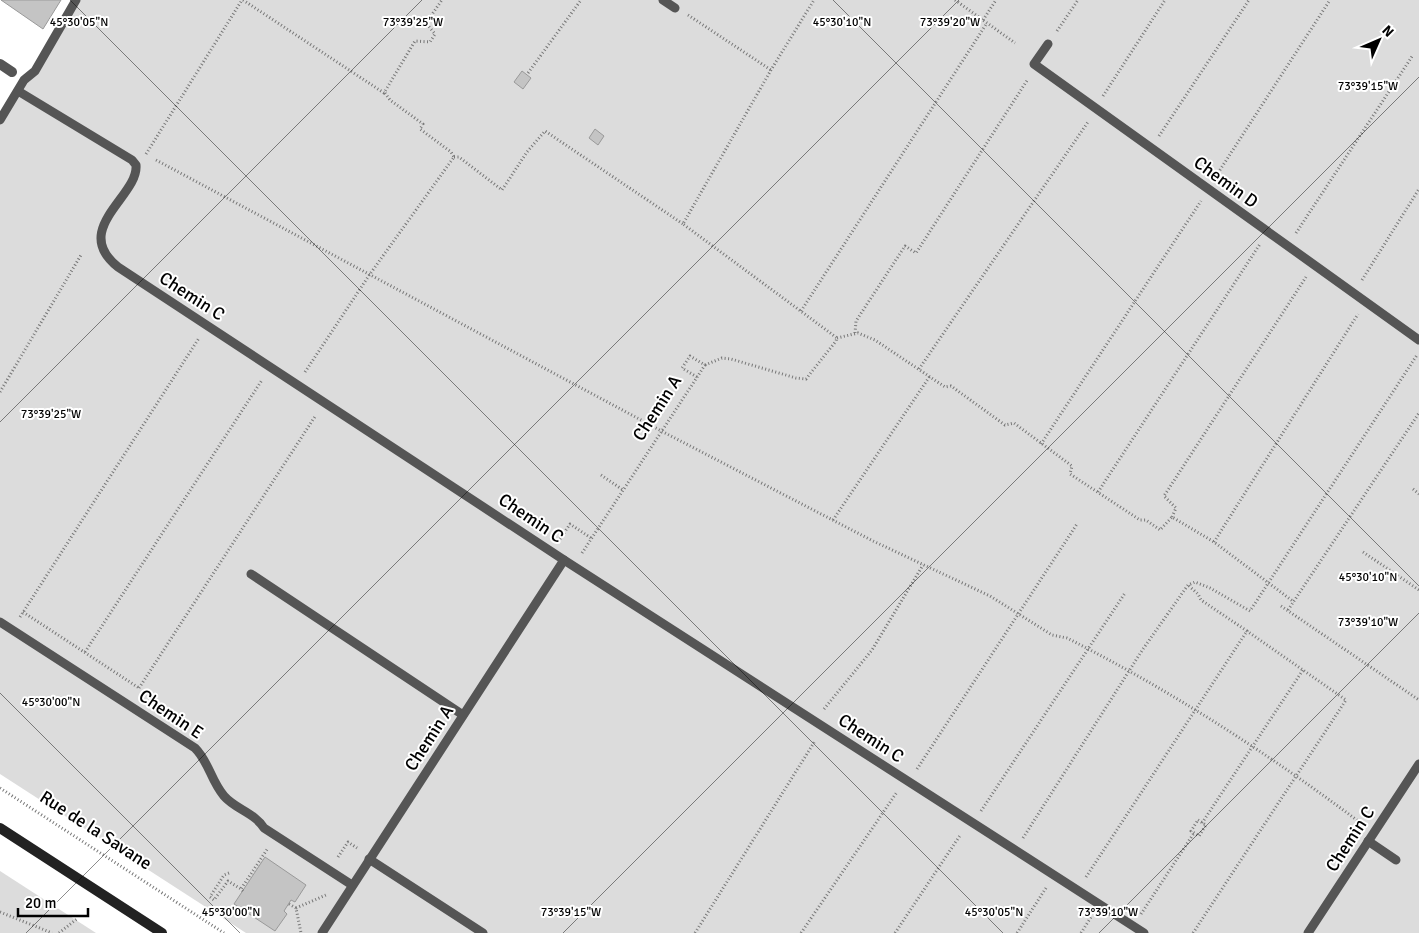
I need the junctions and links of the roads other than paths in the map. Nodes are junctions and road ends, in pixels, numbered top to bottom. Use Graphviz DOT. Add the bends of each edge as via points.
graph roads {
  1 [pos="76,0"];
  2 [pos="663,0"];
  3 [pos="679,10"];
  4 [pos="1048,44"];
  5 [pos="0,64"];
  6 [pos="12,72"];
  7 [pos="24,80"];
  8 [pos="18,91"];
  9 [pos="0,120"];
  10 [pos="1419,340"];
  11 [pos="564,560"];
  12 [pos="251,574"];
  13 [pos="0,622"];
  14 [pos="463,715"];
  15 [pos="1419,764"];
  16 [pos="0,828"];
  17 [pos="1368,841"];
  18 [pos="369,859"];
  19 [pos="1396,860"];
  20 [pos="352,885"];
  21 [pos="162,933"];
  22 [pos="322,933"];
  23 [pos="483,933"];
  24 [pos="1144,933"];
  25 [pos="1308,933"];
  1 -- 7 [label="lane" via="35,71"];
  2 -- 3 [label="lane"];
  4 -- 10 [label="lane, Chemin D" via="1034,64"];
  5 -- 6 [label="street"];
  6 -- 7 [label="lane"];
  7 -- 8 [label="lane"];
  8 -- 9 [label="lane"];
  8 -- 11 [label="lane, Chemin C" via="136,165 135,174 102,231 102,245 112,263"];
  11 -- 14 [label="lane, Chemin A"];
  11 -- 24 [label="lane, Chemin C"];
  12 -- 14 [label="lane"];
  13 -- 20 [label="lane, Chemin E" via="201,754 227,799 260,821 264,828"];
  14 -- 18 [label="lane, Chemin A"];
  15 -- 17 [label="lane, Chemin C"];
  16 -- 21 [label="street"];
  17 -- 19 [label="lane"];
  17 -- 25 [label="lane, Chemin C"];
  18 -- 20 [label="lane, Chemin A"];
  18 -- 23 [label="lane"];
  20 -- 22 [label="lane, Chemin A"];
}
